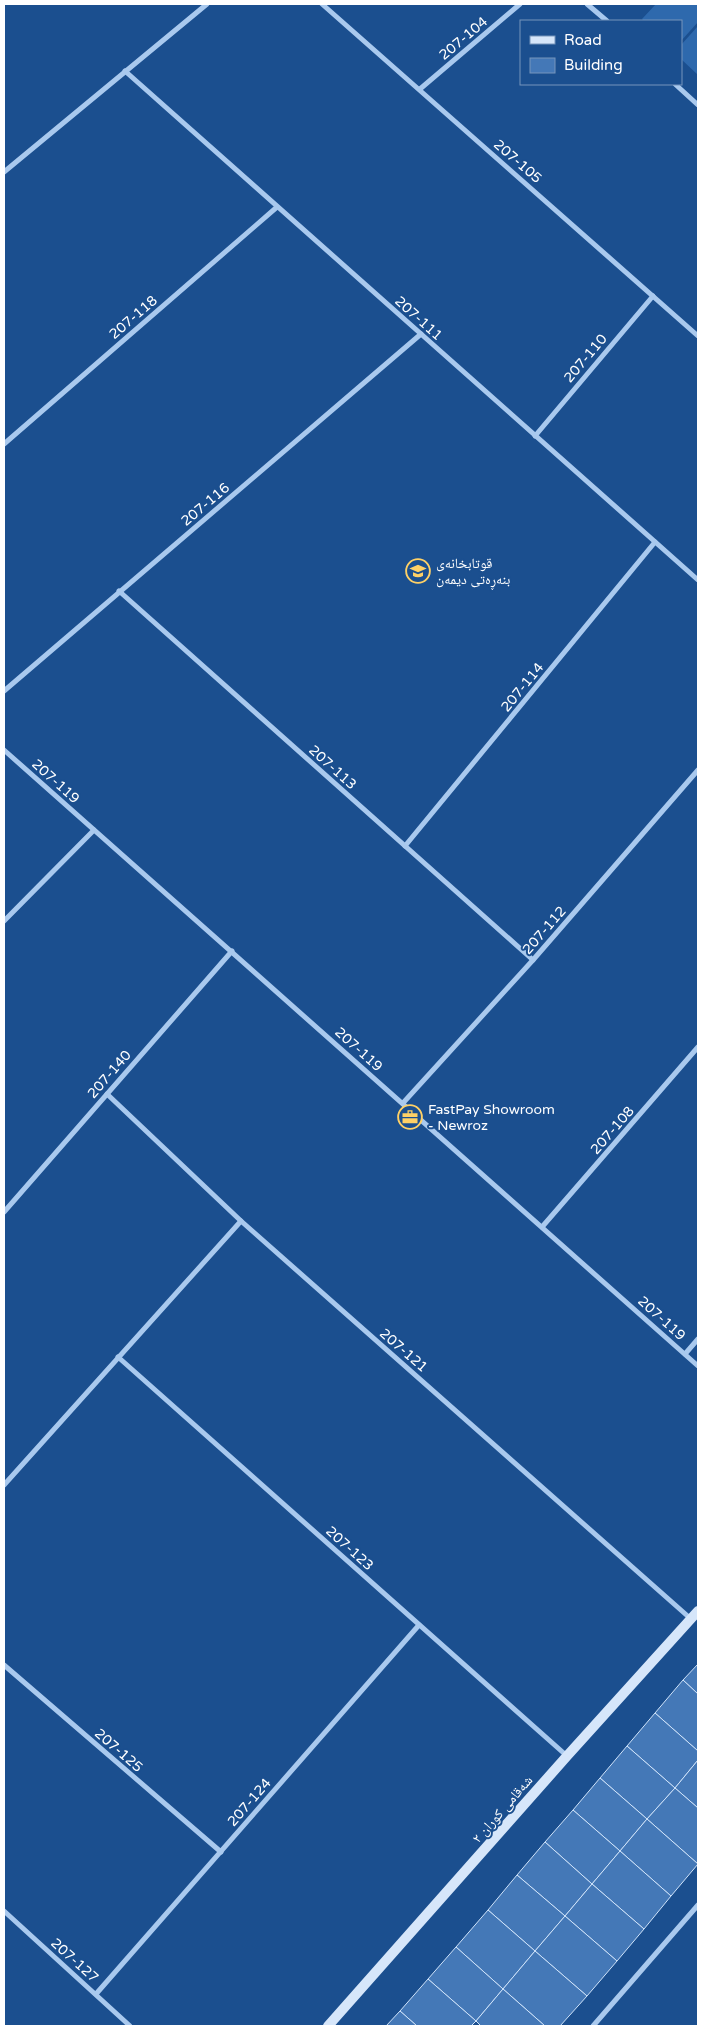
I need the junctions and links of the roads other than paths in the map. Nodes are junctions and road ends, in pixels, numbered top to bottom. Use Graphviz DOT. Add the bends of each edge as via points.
graph roads {
  1 [pos="207,4"];
  2 [pos="322,4"];
  3 [pos="520,4"];
  4 [pos="587,4"];
  5 [pos="605,20"];
  6 [pos="126,71"];
  7 [pos="676,85"];
  8 [pos="420,90"];
  9 [pos="698,105"];
  10 [pos="4,172"];
  11 [pos="276,207"];
  12 [pos="653,296"];
  13 [pos="421,334"];
  14 [pos="698,336"];
  15 [pos="535,436"];
  16 [pos="4,444"];
  17 [pos="655,542"];
  18 [pos="698,580"];
  19 [pos="119,591"];
  20 [pos="4,691"];
  21 [pos="4,750"];
  22 [pos="698,770"];
  23 [pos="94,830"];
  24 [pos="406,846"];
  25 [pos="4,920"];
  26 [pos="232,951"];
  27 [pos="533,960"];
  28 [pos="698,1047"];
  29 [pos="107,1094"];
  30 [pos="403,1103"];
  31 [pos="4,1212"];
  32 [pos="241,1221"];
  33 [pos="542,1227"];
  34 [pos="698,1339"];
  35 [pos="685,1354"];
  36 [pos="118,1357"];
  37 [pos="698,1366"];
  38 [pos="4,1484"];
  39 [pos="695,1615"];
  40 [pos="419,1625"];
  41 [pos="4,1665"];
  42 [pos="567,1756"];
  43 [pos="220,1852"];
  44 [pos="698,1905"];
  45 [pos="4,1911"];
  46 [pos="96,1994"];
  47 [pos="130,2026"];
  48 [pos="328,2026"];
  49 [pos="593,2026"];
  1 -- 6 [label="street"];
  2 -- 8 [label="street, 207-105"];
  3 -- 8 [label="street, 207-104"];
  4 -- 5 [label="street"];
  6 -- 10 [label="street"];
  6 -- 11 [label="street, 207-111"];
  7 -- 9 [label="street"];
  8 -- 12 [label="street, 207-105"];
  11 -- 13 [label="street, 207-111"];
  11 -- 16 [label="street, 207-118"];
  12 -- 14 [label="street, 207-105"];
  12 -- 15 [label="street, 207-110"];
  13 -- 15 [label="street, 207-111"];
  13 -- 19 [label="street, 207-116"];
  15 -- 17 [label="street, 207-111"];
  17 -- 18 [label="street, 207-111"];
  17 -- 24 [label="street, 207-114"];
  19 -- 20 [label="street, 207-116"];
  19 -- 24 [label="street, 207-113"];
  21 -- 23 [label="street, 207-119"];
  22 -- 27 [label="street, 207-112"];
  23 -- 25 [label="street"];
  23 -- 26 [label="street, 207-119"];
  24 -- 27 [label="street, 207-113"];
  26 -- 29 [label="street, 207-140"];
  26 -- 30 [label="street, 207-119"];
  27 -- 30 [label="street, 207-112"];
  28 -- 33 [label="street, 207-108"];
  29 -- 31 [label="street, 207-140"];
  29 -- 32 [label="street, 207-121"];
  30 -- 33 [label="street, 207-119"];
  32 -- 36 [label="street"];
  32 -- 39 [label="street, 207-121"];
  33 -- 35 [label="street, 207-119"];
  34 -- 35 [label="street"];
  35 -- 37 [label="street, 207-119"];
  36 -- 38 [label="street"];
  36 -- 40 [label="street, 207-123"];
  39 -- 42 [label="street, شەقامی کوران ٢"];
  40 -- 42 [label="street, 207-123"];
  40 -- 43 [label="street, 207-124"];
  41 -- 43 [label="street, 207-125"];
  42 -- 48 [label="street, شەقامی کوران ٢"];
  43 -- 46 [label="street, 207-124"];
  44 -- 49 [label="street"];
  45 -- 46 [label="street, 207-127"];
  46 -- 47 [label="street, 207-127"];
}
